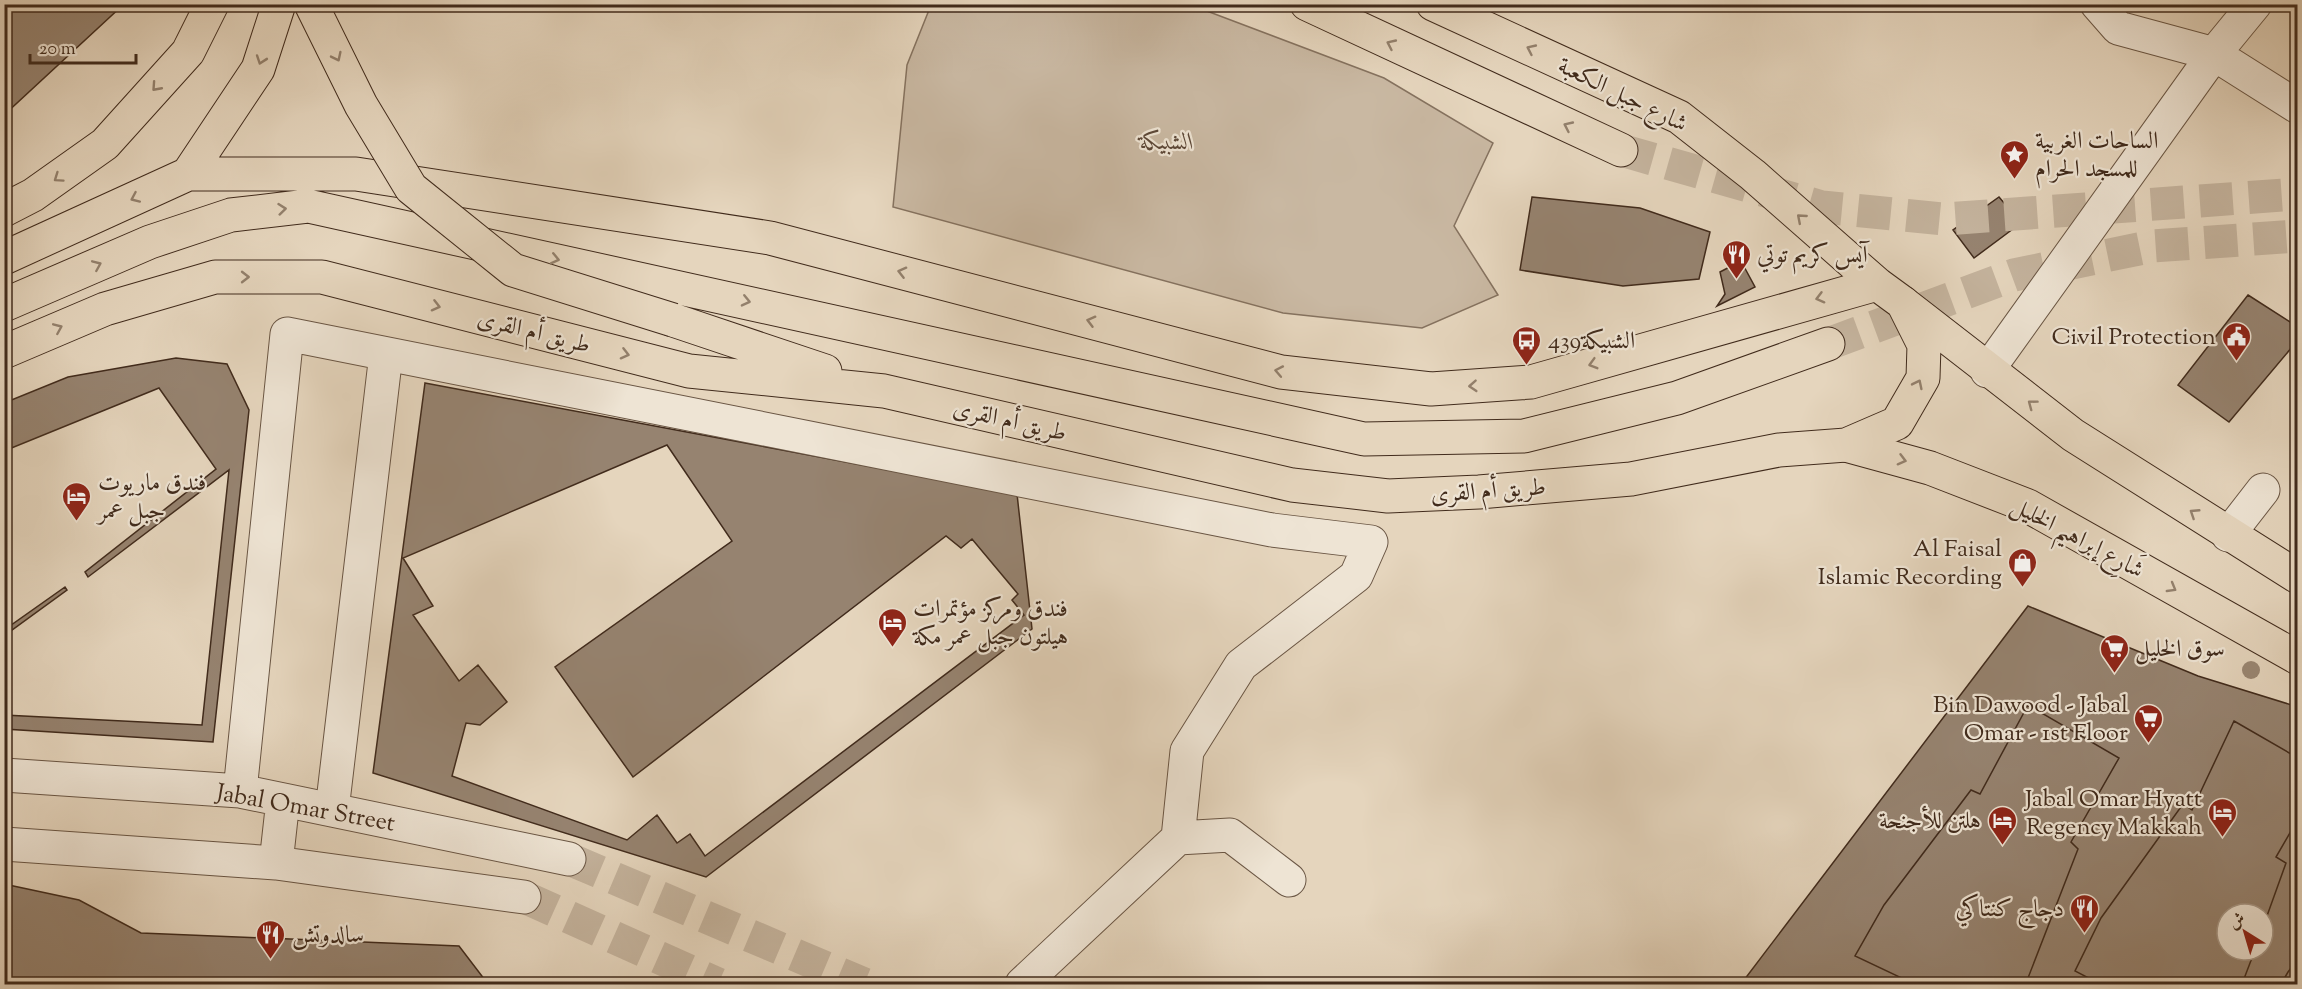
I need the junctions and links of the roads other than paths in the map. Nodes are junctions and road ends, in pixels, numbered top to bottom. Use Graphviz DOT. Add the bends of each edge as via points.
graph roads {
  1 [pos="212,4"];
  2 [pos="279,4"];
  3 [pos="310,4"];
  4 [pos="1307,4"];
  5 [pos="1433,4"];
  6 [pos="2097,4"];
  7 [pos="2255,4"];
  8 [pos="2214,54"];
  9 [pos="2298,107"];
  10 [pos="1621,150"];
  11 [pos="188,174"];
  12 [pos="4,210"];
  13 [pos="4,258"];
  14 [pos="1890,293"];
  15 [pos="4,305"];
  16 [pos="1828,345"];
  17 [pos="4,352"];
  18 [pos="386,354"];
  19 [pos="1988,370"];
  20 [pos="884,391"];
  21 [pos="1846,445"];
  22 [pos="2263,490"];
  23 [pos="2228,535"];
  24 [pos="2298,577"];
  25 [pos="2298,658"];
  26 [pos="4,775"];
  27 [pos="240,791"];
  28 [pos="283,800"];
  29 [pos="332,810"];
  30 [pos="1178,838"];
  31 [pos="4,844"];
  32 [pos="569,859"];
  33 [pos="276,862"];
  34 [pos="1288,880"];
  35 [pos="524,897"];
  36 [pos="1022,984"];
  1 -- 12 [label="main road, one-way" via="188,52 105,144 33,195"];
  2 -- 11 [label="main road, one-way" via="258,69"];
  3 -- 20 [label="main road, one-way, bridge" via="360,105 411,189 513,270"];
  10 -- 4 [label="main road, one-way"];
  14 -- 5 [label="main road, شارع جبل الكعبة, one-way" via="1679,117"];
  6 -- 8 [label="street" via="2118,28"];
  7 -- 8 [label="street"];
  8 -- 9 [label="street"];
  8 -- 19 [label="street"];
  11 -- 13 [label="main road, one-way"];
  14 -- 11 [label="main road, one-way" via="1532,382 1431,389 1281,372 770,238 356,174"];
  14 -- 19 [label="main road"];
  21 -- 14 [label="main road, طريق أم القرى, one-way" via="1897,423 1923,378 1924,345"];
  15 -- 16 [label="main road, one-way" via="150,242 231,214 308,206 1364,439 1524,436 1677,398"];
  17 -- 20 [label="main road, طريق أم القرى, one-way" via="105,309 215,277 322,277 690,371"];
  18 -- 27 [label="street" via="287,334"];
  18 -- 29 [label="street"];
  18 -- 30 [label="street" via="1272,530 1371,542 1356,576 1241,665 1187,751"];
  23 -- 19 [label="main road, one-way" via="2073,435"];
  20 -- 21 [label="main road, طريق أم القرى" via="1292,485 1388,496 1631,479 1779,450"];
  21 -- 25 [label="main road, شَارِع إبراهيم الخليل, one-way" via="1930,468 2028,506"];
  22 -- 23 [label="street"];
  23 -- 24 [label="main road"];
  26 -- 27 [label="street, Jabal Omar Street"];
  27 -- 28 [label="street, Jabal Omar Street"];
  28 -- 29 [label="street, Jabal Omar Street"];
  28 -- 33 [label="street"];
  29 -- 32 [label="street, Jabal Omar Street"];
  30 -- 34 [label="street" via="1230,835"];
  30 -- 36 [label="street"];
  31 -- 33 [label="street"];
  33 -- 35 [label="street"];
}
